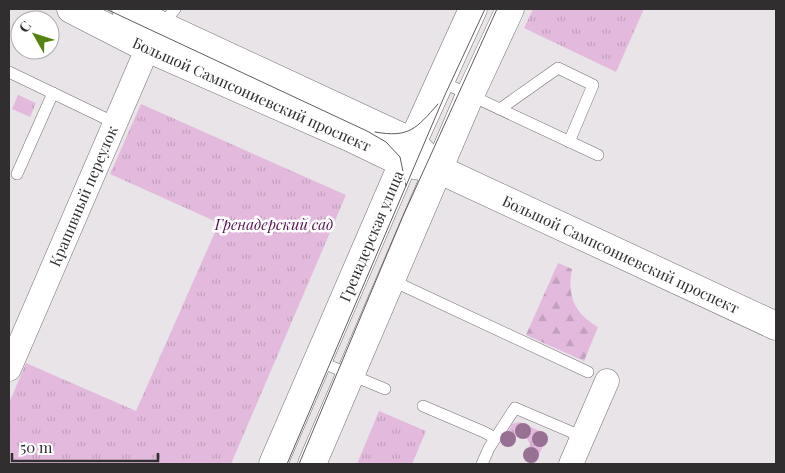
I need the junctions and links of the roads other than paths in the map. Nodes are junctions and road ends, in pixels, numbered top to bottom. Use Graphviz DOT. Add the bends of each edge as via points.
graph roads {
  1 [pos="70,9"];
  2 [pos="126,9"];
  3 [pos="473,9"];
  4 [pos="510,9"];
  5 [pos="167,16"];
  6 [pos="147,48"];
  7 [pos="9,72"];
  8 [pos="440,81"];
  9 [pos="53,93"];
  10 [pos="470,95"];
  11 [pos="500,109"];
  12 [pos="115,123"];
  13 [pos="569,142"];
  14 [pos="407,152"];
  15 [pos="598,155"];
  16 [pos="438,169"];
  17 [pos="17,174"];
  18 [pos="391,280"];
  19 [pos="776,325"];
  20 [pos="318,360"];
  21 [pos="9,369"];
  22 [pos="350,374"];
  23 [pos="598,377"];
  24 [pos="385,389"];
  25 [pos="423,406"];
  26 [pos="583,436"];
  27 [pos="495,438"];
  28 [pos="274,464"];
  29 [pos="312,464"];
  30 [pos="482,464"];
  31 [pos="571,464"];
  1 -- 6 [label="main road, Большой Сампсониевский проспект"];
  2 -- 5 [label="main road, Большой Сампсониевский проспект"];
  3 -- 8 [label="main road, Гренадерская улица"];
  4 -- 10 [label="main road"];
  5 -- 6 [label="street, Крапивный переулок"];
  5 -- 14 [label="main road, Большой Сампсониевский проспект"];
  6 -- 12 [label="street, Крапивный переулок"];
  6 -- 14 [label="main road, Большой Сампсониевский проспект" via="349,137"];
  7 -- 9 [label="lane"];
  8 -- 10 [label="lane"];
  8 -- 14 [label="main road, Гренадерская улица"];
  9 -- 12 [label="lane"];
  9 -- 17 [label="lane"];
  10 -- 11 [label="lane"];
  10 -- 16 [label="main road"];
  11 -- 13 [label="lane"];
  11 -- 13 [label="lane" via="558,68 593,85"];
  12 -- 21 [label="street, Крапивный переулок"];
  13 -- 15 [label="lane"];
  14 -- 16 [label="main road, Большой Сампсониевский проспект"];
  14 -- 20 [label="main road, Гренадерская улица"];
  16 -- 18 [label="main road"];
  16 -- 19 [label="main road, Большой Сампсониевский проспект"];
  18 -- 22 [label="main road"];
  18 -- 23 [label="lane"];
  20 -- 22 [label="lane"];
  20 -- 28 [label="main road, Гренадерская улица"];
  22 -- 24 [label="lane"];
  22 -- 29 [label="main road"];
  23 -- 26 [label="street"];
  25 -- 27 [label="lane"];
  26 -- 27 [label="lane" via="515,408"];
  26 -- 31 [label="street"];
  27 -- 30 [label="lane"];
}
